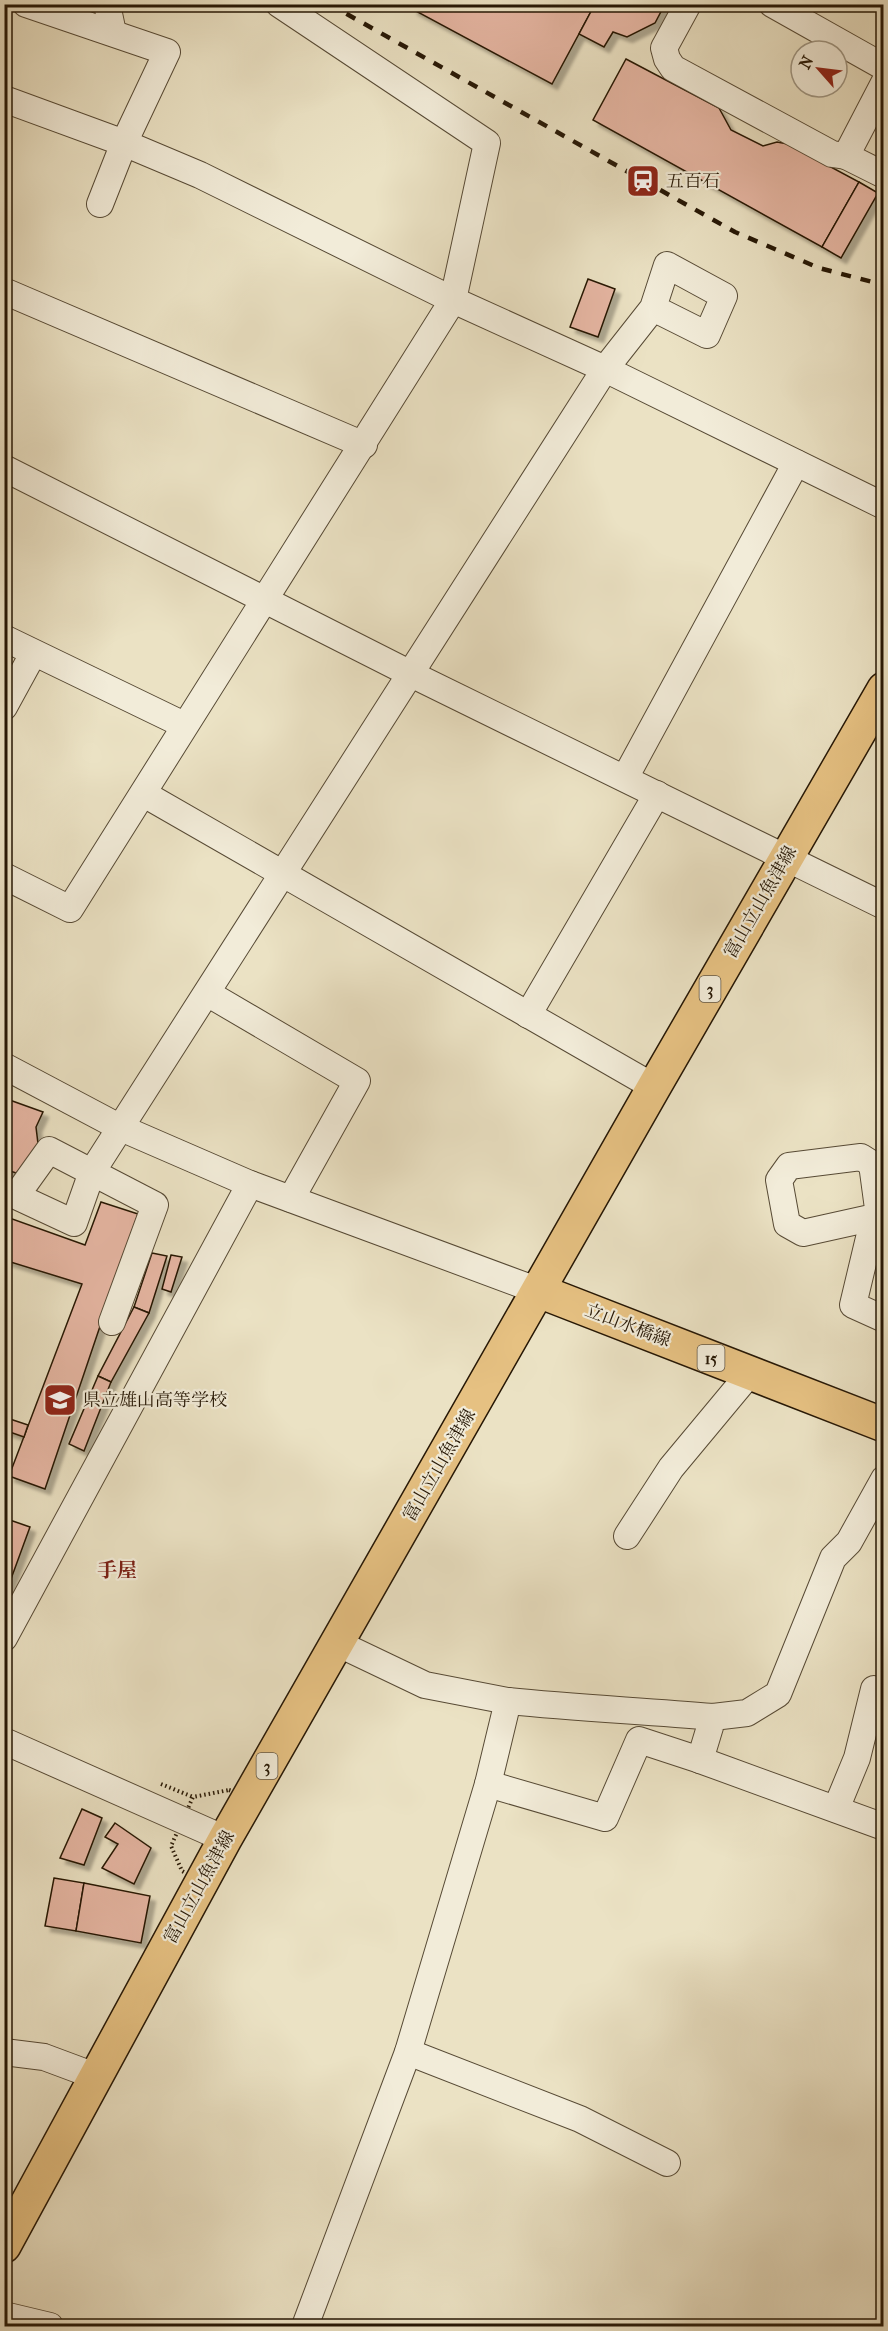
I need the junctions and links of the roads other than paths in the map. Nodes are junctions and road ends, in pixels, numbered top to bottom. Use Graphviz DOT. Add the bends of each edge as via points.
graph roads {
  1 [pos="27,4"];
  2 [pos="107,4"];
  3 [pos="279,4"];
  4 [pos="688,4"];
  5 [pos="772,4"];
  6 [pos="85,13"];
  7 [pos="113,33"];
  8 [pos="884,67"];
  9 [pos="884,83"];
  10 [pos="4,99"];
  11 [pos="124,142"];
  12 [pos="846,156"];
  13 [pos="884,175"];
  14 [pos="100,204"];
  15 [pos="4,291"];
  16 [pos="453,300"];
  17 [pos="653,308"];
  18 [pos="605,369"];
  19 [pos="364,445"];
  20 [pos="796,463"];
  21 [pos="4,468"];
  22 [pos="884,506"];
  23 [pos="266,599"];
  24 [pos="4,638"];
  25 [pos="33,654"];
  26 [pos="411,674"];
  27 [pos="884,689"];
  28 [pos="4,707"];
  29 [pos="184,725"];
  30 [pos="625,778"];
  31 [pos="144,794"];
  32 [pos="657,794"];
  33 [pos="785,858"];
  34 [pos="284,875"];
  35 [pos="4,876"];
  36 [pos="884,906"];
  37 [pos="207,993"];
  38 [pos="528,1015"];
  39 [pos="4,1066"];
  40 [pos="654,1087"];
  41 [pos="121,1128"];
  42 [pos="92,1172"];
  43 [pos="15,1181"];
  44 [pos="250,1184"];
  45 [pos="291,1199"];
  46 [pos="879,1216"];
  47 [pos="539,1291"];
  48 [pos="884,1319"];
  49 [pos="112,1322"];
  50 [pos="750,1373"];
  51 [pos="884,1425"];
  52 [pos="884,1479"];
  53 [pos="627,1536"];
  54 [pos="4,1638"];
  55 [pos="337,1643"];
  56 [pos="884,1692"];
  57 [pos="508,1701"];
  58 [pos="713,1717"];
  59 [pos="4,1741"];
  60 [pos="700,1760"];
  61 [pos="488,1784"];
  62 [pos="836,1809"];
  63 [pos="884,1827"];
  64 [pos="225,1839"];
  65 [pos="4,2052"];
  66 [pos="408,2052"];
  67 [pos="95,2076"];
  68 [pos="667,2163"];
  69 [pos="4,2246"];
  70 [pos="4,2315"];
  71 [pos="50,2326"];
  72 [pos="305,2326"];
  1 -- 6 [label="street"];
  2 -- 7 [label="street"];
  3 -- 16 [label="street" via="487,142"];
  4 -- 12 [label="street" via="664,48 673,68 832,154"];
  5 -- 8 [label="street"];
  6 -- 7 [label="street"];
  7 -- 11 [label="street" via="167,51"];
  9 -- 12 [label="street"];
  10 -- 11 [label="street"];
  11 -- 14 [label="street"];
  11 -- 16 [label="street" via="200,175"];
  12 -- 13 [label="street"];
  15 -- 19 [label="street"];
  16 -- 18 [label="street"];
  16 -- 19 [label="street"];
  17 -- 18 [label="street"];
  18 -- 20 [label="street"];
  18 -- 26 [label="street"];
  19 -- 23 [label="street"];
  20 -- 22 [label="street"];
  20 -- 30 [label="street"];
  21 -- 23 [label="street"];
  23 -- 26 [label="street"];
  23 -- 29 [label="street"];
  24 -- 25 [label="street"];
  25 -- 28 [label="street"];
  25 -- 29 [label="street"];
  26 -- 30 [label="street"];
  26 -- 34 [label="street"];
  27 -- 33 [label="main road, 富山立山魚津線 / 3"];
  29 -- 31 [label="street"];
  30 -- 32 [label="street"];
  31 -- 34 [label="street"];
  31 -- 35 [label="street" via="70,909"];
  32 -- 33 [label="street"];
  32 -- 38 [label="street"];
  33 -- 36 [label="street"];
  33 -- 40 [label="main road, 富山立山魚津線 / 3"];
  34 -- 37 [label="street"];
  34 -- 38 [label="street"];
  37 -- 41 [label="street"];
  37 -- 45 [label="street" via="357,1081"];
  38 -- 40 [label="street"];
  39 -- 41 [label="street"];
  40 -- 47 [label="main road, 富山立山魚津線 / 3"];
  41 -- 42 [label="street"];
  41 -- 44 [label="street"];
  42 -- 43 [label="street" via="49,1150"];
  42 -- 43 [label="street" via="74,1223 16,1196"];
  42 -- 49 [label="street" via="155,1205"];
  44 -- 45 [label="street"];
  44 -- 54 [label="street"];
  45 -- 47 [label="street"];
  46 -- 48 [label="street" via="853,1305"];
  47 -- 50 [label="main road, 立山水橋線 / 15"];
  47 -- 55 [label="main road, 富山立山魚津線 / 3"];
  50 -- 51 [label="main road, 立山水橋線 / 15"];
  50 -- 53 [label="street" via="671,1468"];
  52 -- 58 [label="street" via="849,1542 833,1558 778,1694 747,1713"];
  55 -- 57 [label="street" via="425,1685"];
  55 -- 64 [label="main road, 富山立山魚津線 / 3"];
  56 -- 62 [label="street" via="874,1689 856,1758"];
  57 -- 58 [label="street"];
  57 -- 61 [label="street"];
  58 -- 60 [label="street"];
  59 -- 64 [label="street"];
  60 -- 61 [label="street" via="639,1740 605,1818"];
  60 -- 62 [label="street"];
  61 -- 66 [label="street"];
  62 -- 63 [label="street"];
  64 -- 67 [label="main road, 富山立山魚津線 / 3"];
  65 -- 67 [label="street" via="44,2057"];
  66 -- 68 [label="street" via="580,2119"];
  66 -- 72 [label="street"];
  67 -- 69 [label="main road, 富山立山魚津線 / 3"];
  70 -- 71 [label="street"];
}
